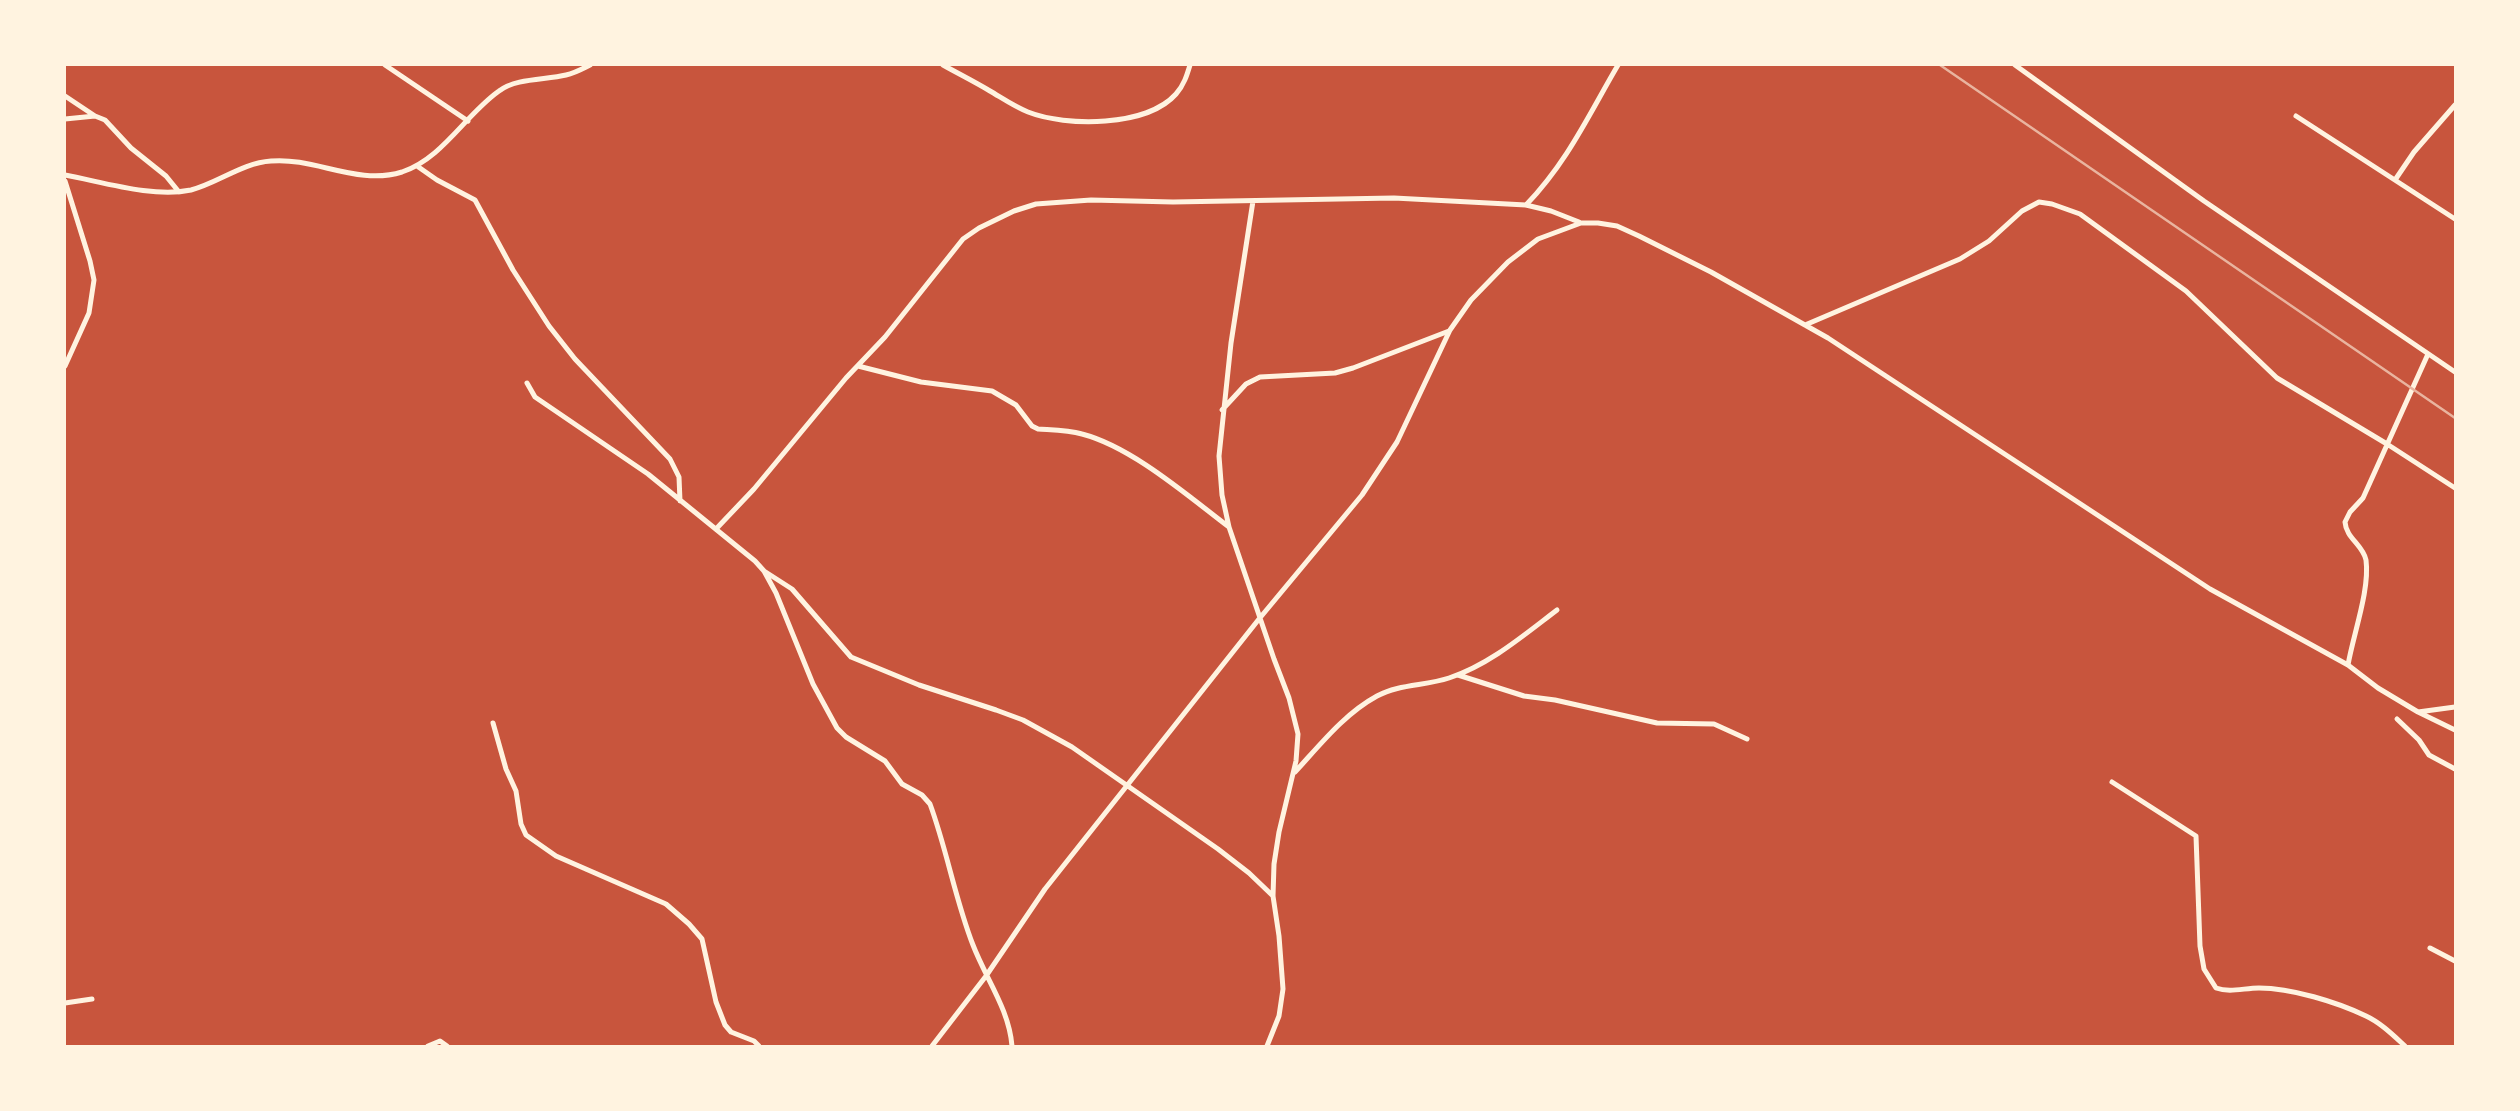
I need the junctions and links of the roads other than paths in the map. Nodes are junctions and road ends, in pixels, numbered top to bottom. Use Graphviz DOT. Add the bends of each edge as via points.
graph roads {
  1 [pos="385,65"];
  2 [pos="590,65"];
  3 [pos="943,65"];
  4 [pos="1191,65"];
  5 [pos="1618,65"];
  6 [pos="2015,65"];
  7 [pos="65,96"];
  8 [pos="2455,105"];
  9 [pos="95,116"];
  10 [pos="2296,116"];
  11 [pos="65,118"];
  12 [pos="468,121"];
  13 [pos="417,166"];
  14 [pos="65,176"];
  15 [pos="2395,180"];
  16 [pos="65,181"];
  17 [pos="179,192"];
  18 [pos="1253,201"];
  19 [pos="1526,205"];
  20 [pos="2455,219"];
  21 [pos="1581,223"];
  22 [pos="1805,325"];
  23 [pos="1450,330"];
  24 [pos="2428,354"];
  25 [pos="65,366"];
  26 [pos="858,366"];
  27 [pos="2455,372"];
  28 [pos="527,383"];
  29 [pos="1222,411"];
  30 [pos="2387,444"];
  31 [pos="2455,488"];
  32 [pos="680,501"];
  33 [pos="1229,527"];
  34 [pos="716,529"];
  35 [pos="764,570"];
  36 [pos="1557,610"];
  37 [pos="1259,618"];
  38 [pos="2348,666"];
  39 [pos="1458,675"];
  40 [pos="2455,707"];
  41 [pos="2418,712"];
  42 [pos="2397,719"];
  43 [pos="493,723"];
  44 [pos="2455,730"];
  45 [pos="1746,739"];
  46 [pos="2455,769"];
  47 [pos="1294,773"];
  48 [pos="2112,782"];
  49 [pos="1127,785"];
  50 [pos="1273,896"];
  51 [pos="2430,948"];
  52 [pos="2455,961"];
  53 [pos="986,976"];
  54 [pos="92,999"];
  55 [pos="65,1003"];
  56 [pos="428,1046"];
  57 [pos="447,1046"];
  58 [pos="759,1046"];
  59 [pos="932,1046"];
  60 [pos="1012,1046"];
  61 [pos="1267,1046"];
  62 [pos="2405,1046"];
  1 -- 12 [label="street"];
  2 -- 12 [label="street" via="567,75 505,87"];
  3 -- 4 [label="street" via="1025,111 1100,122 1147,112 1171,99"];
  5 -- 19 [label="street" via="1570,151"];
  6 -- 24 [label="street"];
  7 -- 9 [label="street"];
  8 -- 15 [label="street"];
  9 -- 11 [label="street"];
  9 -- 17 [label="street" via="109,123"];
  10 -- 15 [label="street"];
  12 -- 13 [label="street"];
  13 -- 17 [label="street" via="375,177 301,162 270,161"];
  13 -- 32 [label="street" via="475,200 549,326 670,459 679,477"];
  14 -- 17 [label="street" via="143,191"];
  15 -- 20 [label="street"];
  16 -- 25 [label="street" via="94,279 89,313"];
  18 -- 19 [label="street" via="1394,198"];
  18 -- 26 [label="street" via="1091,200 1036,204 1014,211 963,239"];
  18 -- 29 [label="street"];
  19 -- 21 [label="street"];
  21 -- 22 [label="street" via="1617,226 1639,236"];
  21 -- 23 [label="street" via="1538,239 1508,262"];
  22 -- 30 [label="street" via="1960,259 1989,241 2022,211 2045,202 2080,214 2105,231 2186,290 2266,370"];
  22 -- 38 [label="street" via="2199,582"];
  23 -- 29 [label="street" via="1353,369 1260,377 1246,383"];
  23 -- 37 [label="street" via="1411,416 1362,495"];
  24 -- 27 [label="street"];
  24 -- 30 [label="street"];
  26 -- 33 [label="street" via="921,382 992,391 1016,405 1038,429 1080,433 1110,444"];
  26 -- 34 [label="street"];
  28 -- 32 [label="street" via="534,397"];
  29 -- 33 [label="street" via="1219,456"];
  30 -- 31 [label="street"];
  30 -- 38 [label="street" via="2363,498 2345,522 2366,564"];
  32 -- 34 [label="street"];
  33 -- 37 [label="street"];
  34 -- 35 [label="street"];
  35 -- 49 [label="street" via="792,589 851,657 1023,720"];
  35 -- 53 [label="street" via="837,728 885,761 902,783 930,804 963,917"];
  36 -- 39 [label="street" via="1506,648"];
  37 -- 47 [label="street" via="1296,720"];
  37 -- 49 [label="street"];
  38 -- 41 [label="street"];
  39 -- 45 [label="street" via="1524,696 1657,723 1714,724"];
  39 -- 47 [label="street" via="1376,696 1343,722"];
  40 -- 41 [label="street"];
  41 -- 44 [label="street"];
  42 -- 46 [label="street" via="2429,755"];
  43 -- 58 [label="street" via="526,835 556,856 666,904 689,924 702,939 725,1025"];
  47 -- 50 [label="street" via="1277,844"];
  48 -- 62 [label="street" via="2196,836 2200,946 2204,969 2216,988 2260,988 2315,998 2367,1016"];
  49 -- 50 [label="street" via="1227,856"];
  49 -- 53 [label="street" via="1045,889"];
  50 -- 61 [label="street" via="1283,989"];
  51 -- 52 [label="street"];
  53 -- 59 [label="street"];
  53 -- 60 [label="street" via="1008,1020"];
  54 -- 55 [label="street"];
  56 -- 57 [label="street" via="440,1041"];
}
